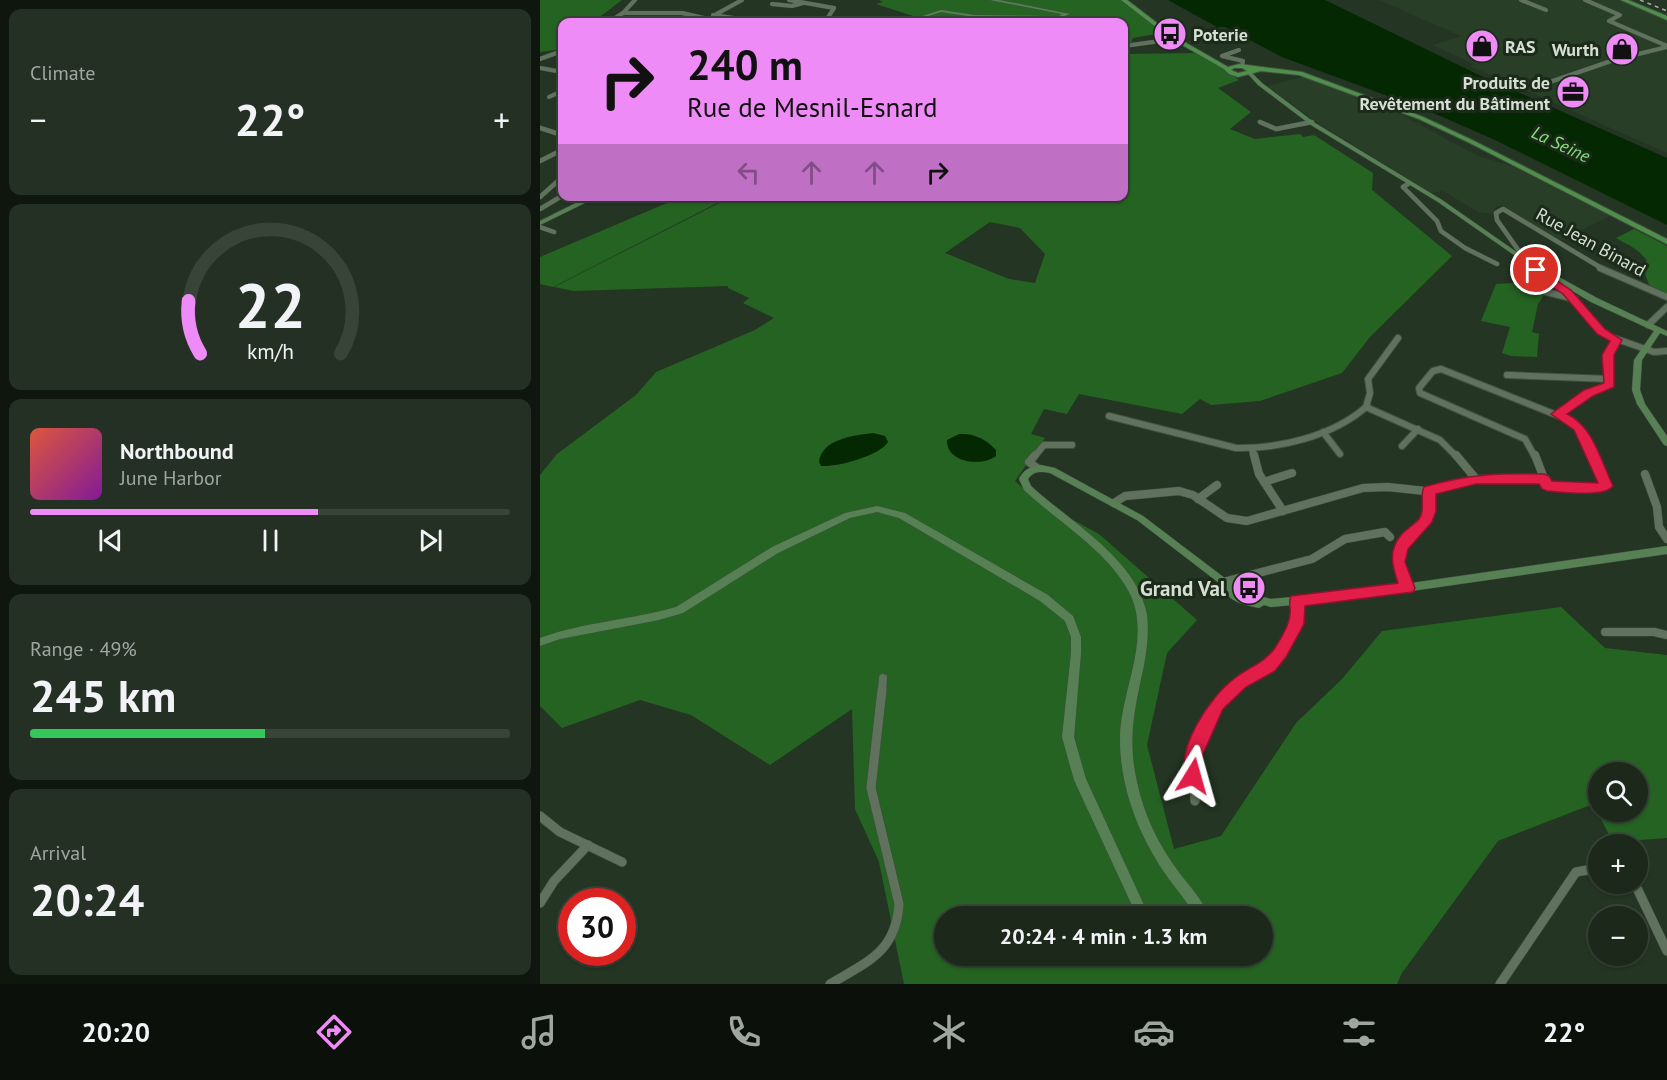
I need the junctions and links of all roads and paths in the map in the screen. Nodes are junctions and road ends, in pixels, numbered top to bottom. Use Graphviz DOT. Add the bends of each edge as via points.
graph roads {
  1 [pos="635,0"];
  2 [pos="742,0"];
  3 [pos="789,0"];
  4 [pos="830,0"];
  5 [pos="992,0"];
  6 [pos="1124,0"];
  7 [pos="1521,0"];
  8 [pos="1585,0"];
  9 [pos="1626,0"];
  10 [pos="803,3"];
  11 [pos="772,4"];
  12 [pos="834,8"];
  13 [pos="1546,10"];
  14 [pos="623,13"];
  15 [pos="713,15"];
  16 [pos="1667,17"];
  17 [pos="616,18"];
  18 [pos="698,18"];
  19 [pos="710,18"];
  20 [pos="734,18"];
  21 [pos="828,18"];
  22 [pos="919,18"];
  23 [pos="1175,39"];
  24 [pos="1128,45"];
  25 [pos="1667,47"];
  26 [pos="1197,50"];
  27 [pos="1239,50"];
  28 [pos="558,52"];
  29 [pos="540,59"];
  30 [pos="540,68"];
  31 [pos="1228,69"];
  32 [pos="1245,69"];
  33 [pos="558,71"];
  34 [pos="1240,75"];
  35 [pos="1547,83"];
  36 [pos="1260,84"];
  37 [pos="558,93"];
  38 [pos="549,98"];
  39 [pos="1260,122"];
  40 [pos="1312,122"];
  41 [pos="540,128"];
  42 [pos="558,134"];
  43 [pos="558,152"];
  44 [pos="540,161"];
  45 [pos="558,181"];
  46 [pos="1408,184"];
  47 [pos="540,197"];
  48 [pos="558,198"];
  49 [pos="586,201"];
  50 [pos="540,209"];
  51 [pos="540,225"];
  52 [pos="554,232"];
  53 [pos="1667,242"];
  54 [pos="1526,261"];
  55 [pos="1497,264"];
  56 [pos="1538,268"];
  57 [pos="1546,292"];
  58 [pos="1667,297"];
  59 [pos="1575,299"];
  60 [pos="1667,307"];
  61 [pos="1648,325"];
  62 [pos="1658,330"];
  63 [pos="1667,334"];
  64 [pos="1398,338"];
  65 [pos="1617,340"];
  66 [pos="1644,349"];
  67 [pos="1667,351"];
  68 [pos="1507,375"];
  69 [pos="1610,379"];
  70 [pos="1366,407"];
  71 [pos="1557,414"];
  72 [pos="1109,416"];
  73 [pos="1418,429"];
  74 [pos="1323,432"];
  75 [pos="1667,443"];
  76 [pos="1072,445"];
  77 [pos="1402,446"];
  78 [pos="1252,449"];
  79 [pos="1340,454"];
  80 [pos="1037,468"];
  81 [pos="1292,473"];
  82 [pos="1645,474"];
  83 [pos="1476,479"];
  84 [pos="1544,479"];
  85 [pos="1264,482"];
  86 [pos="1217,485"];
  87 [pos="1429,491"];
  88 [pos="1197,499"];
  89 [pos="1114,503"];
  90 [pos="1283,511"];
  91 [pos="1390,537"];
  92 [pos="1667,538"];
  93 [pos="1667,550"];
  94 [pos="1223,582"];
  95 [pos="1408,588"];
  96 [pos="1297,601"];
  97 [pos="1605,632"];
  98 [pos="1667,635"];
  99 [pos="540,642"];
  100 [pos="883,678"];
  101 [pos="1195,801"];
  102 [pos="540,816"];
  103 [pos="588,845"];
  104 [pos="622,862"];
  105 [pos="1588,870"];
  106 [pos="1640,894"];
  107 [pos="540,903"];
  108 [pos="1138,906"];
  109 [pos="1196,906"];
  110 [pos="1667,951"];
  111 [pos="830,984"];
  112 [pos="1500,984"];
  1 -- 14 [label="street"];
  2 -- 15 [label="street"];
  3 -- 10 [label="street"];
  4 -- 12 [label="street"];
  5 -- 22 [label="street" via="1068,14 979,17 937,12"];
  6 -- 23 [label="main road"];
  7 -- 13 [label="street"];
  8 -- 25 [label="street" via="1620,15 1609,21"];
  9 -- 16 [label="main road"];
  10 -- 11 [label="street"];
  10 -- 12 [label="street"];
  12 -- 21 [label="street"];
  14 -- 17 [label="street"];
  14 -- 18 [label="street" via="682,13"];
  15 -- 19 [label="street"];
  15 -- 20 [label="street"];
  23 -- 24 [label="street"];
  23 -- 26 [label="main road"];
  25 -- 35 [label="street"];
  26 -- 31 [label="main road"];
  26 -- 32 [label="main road"];
  27 -- 32 [label="street" via="1222,55 1244,61"];
  28 -- 29 [label="street"];
  30 -- 33 [label="street"];
  31 -- 32 [label="main road"];
  31 -- 34 [label="main road" via="1229,73"];
  32 -- 34 [label="main road"];
  32 -- 36 [label="street"];
  32 -- 53 [label="main road" via="1311,76 1453,133"];
  34 -- 36 [label="street"];
  36 -- 40 [label="street"];
  37 -- 38 [label="street"];
  39 -- 40 [label="street" via="1276,129"];
  40 -- 46 [label="street"];
  41 -- 42 [label="street"];
  43 -- 44 [label="street"];
  45 -- 47 [label="street"];
  46 -- 54 [label="street" via="1440,201"];
  46 -- 55 [label="street" via="1403,187 1437,221 1441,231"];
  48 -- 50 [label="street"];
  49 -- 51 [label="street"];
  51 -- 52 [label="street"];
  54 -- 56 [label="street"];
  54 -- 58 [label="street, Rue Jean Binard" via="1497,220 1496,213 1503,209 1590,263"];
  56 -- 59 [label="street" via="1537,272"];
  56 -- 61 [label="street"];
  57 -- 59 [label="street"];
  59 -- 65 [label="street" via="1601,332"];
  60 -- 61 [label="street"];
  61 -- 62 [label="street"];
  62 -- 63 [label="street"];
  62 -- 66 [label="street"];
  64 -- 70 [label="street" via="1368,379"];
  65 -- 66 [label="street"];
  65 -- 69 [label="street" via="1608,355"];
  66 -- 67 [label="street"];
  66 -- 75 [label="street" via="1636,365 1636,394"];
  68 -- 69 [label="street"];
  69 -- 71 [label="street" via="1610,385 1588,393"];
  70 -- 73 [label="street"];
  70 -- 74 [label="street"];
  71 -- 84 [label="street" via="1580,428 1606,485 1547,486"];
  71 -- 84 [label="street" via="1441,369 1433,371 1419,390 1525,438"];
  72 -- 78 [label="street"];
  73 -- 77 [label="street"];
  73 -- 83 [label="street" via="1451,449"];
  74 -- 78 [label="street"];
  74 -- 79 [label="street"];
  76 -- 80 [label="street" via="1044,445 1029,462"];
  78 -- 85 [label="street"];
  80 -- 89 [label="street" via="1052,470"];
  80 -- 109 [label="street" via="1026,474 1025,485 1107,558 1123,575 1140,606 1144,633 1127,720 1131,779 1160,855"];
  81 -- 85 [label="street"];
  82 -- 92 [label="street" via="1657,507 1659,527"];
  83 -- 84 [label="street"];
  83 -- 87 [label="street"];
  85 -- 90 [label="street"];
  86 -- 88 [label="street"];
  87 -- 90 [label="street" via="1364,488"];
  87 -- 95 [label="street" via="1425,522 1400,548 1398,562"];
  88 -- 89 [label="street" via="1173,491 1125,496"];
  88 -- 90 [label="street" via="1238,521"];
  89 -- 94 [label="street" via="1140,518"];
  91 -- 94 [label="street" via="1385,532 1345,539 1312,559"];
  93 -- 95 [label="street"];
  94 -- 96 [label="street" via="1239,599 1266,603"];
  95 -- 96 [label="street"];
  96 -- 101 [label="street" via="1296,624 1280,653 1269,666 1228,691 1201,734 1194,754"];
  97 -- 98 [label="street"];
  99 -- 108 [label="street" via="679,610 775,550 848,515 877,509 902,515 1044,598 1069,619 1076,637 1076,653 1068,737 1080,780"];
  100 -- 111 [label="street" via="871,788 899,904 899,919 891,942 881,953"];
  102 -- 103 [label="street" via="560,832"];
  103 -- 104 [label="street"];
  103 -- 107 [label="street" via="554,881"];
  105 -- 112 [label="street" via="1576,872"];
  106 -- 110 [label="street"];
}
